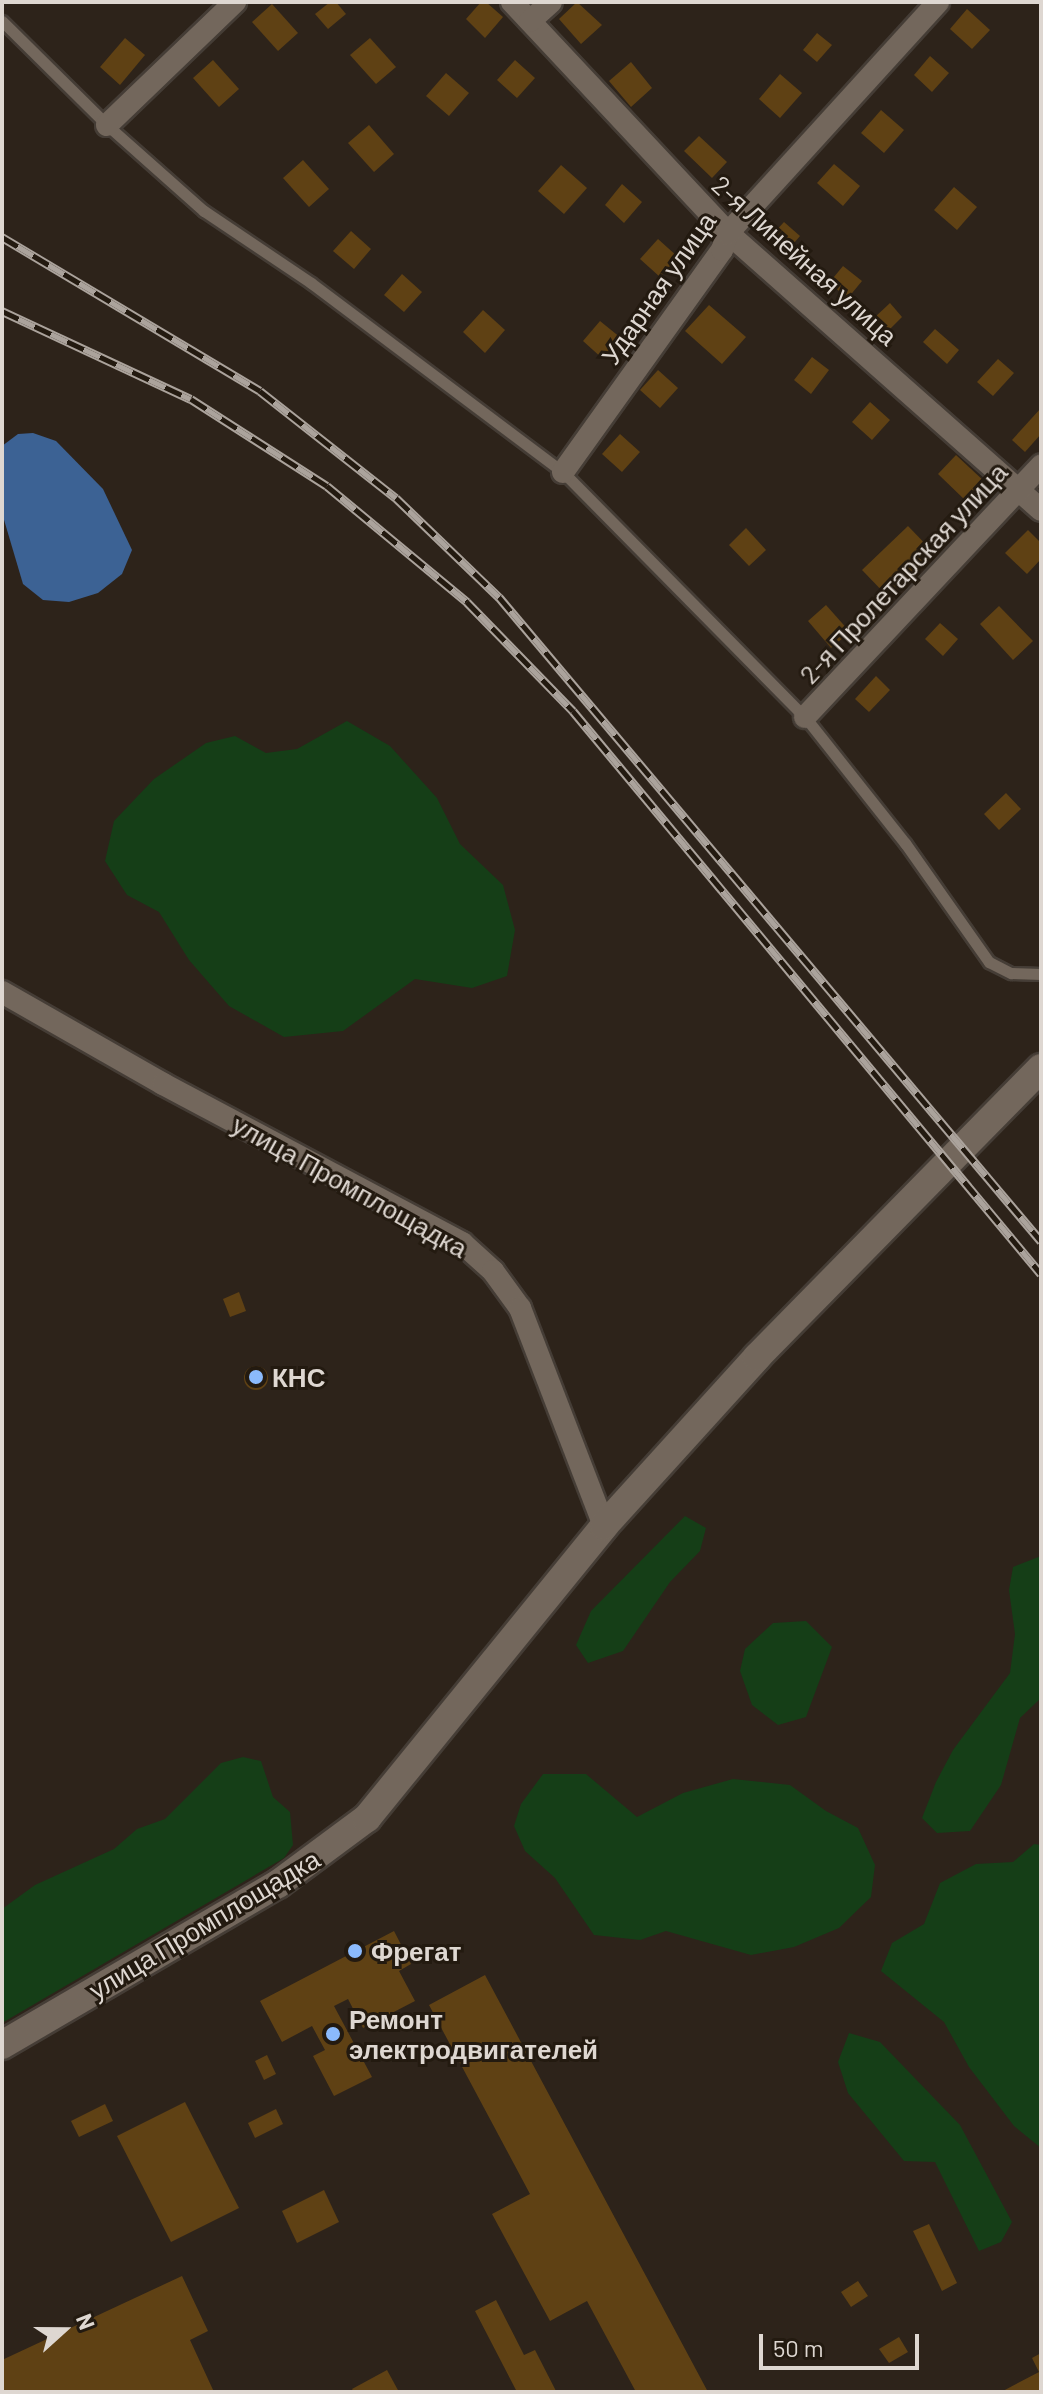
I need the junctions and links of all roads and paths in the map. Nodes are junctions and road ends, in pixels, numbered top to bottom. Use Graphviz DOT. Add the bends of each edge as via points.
graph roads {
  1 [pos="235,2"];
  2 [pos="512,2"];
  3 [pos="551,2"];
  4 [pos="938,2"];
  5 [pos="2,21"];
  6 [pos="530,21"];
  7 [pos="107,125"];
  8 [pos="728,233"];
  9 [pos="1041,466"];
  10 [pos="563,472"];
  11 [pos="1019,489"];
  12 [pos="1041,510"];
  13 [pos="805,717"];
  14 [pos="1041,974"];
  15 [pos="2,992"];
  16 [pos="1041,1068"];
  17 [pos="604,1526"];
  18 [pos="2,2045"];
  1 -- 7 [label="street"];
  2 -- 6 [label="street, 2-я Линейная улица"];
  3 -- 6 [label="street"];
  4 -- 8 [label="street, Ударная улица"];
  5 -- 7 [label="lane"];
  6 -- 8 [label="street, 2-я Линейная улица"];
  7 -- 10 [label="lane" via="204,211 311,283"];
  8 -- 10 [label="street, Ударная улица" via="722,250"];
  8 -- 11 [label="street, 2-я Линейная улица"];
  9 -- 11 [label="street, 2-я Пролетарская улица"];
  10 -- 13 [label="lane"];
  11 -- 12 [label="street, 2-я Линейная улица"];
  11 -- 13 [label="street, 2-я Пролетарская улица"];
  13 -- 14 [label="lane" via="905,843 989,962 1011,973"];
  15 -- 17 [label="street, улица Промплощадка" via="462,1243 493,1271 520,1308"];
  16 -- 17 [label="street, улица Промплощадка" via="757,1357"];
  17 -- 18 [label="street, улица Промплощадка" via="367,1818 278,1884"];
}
